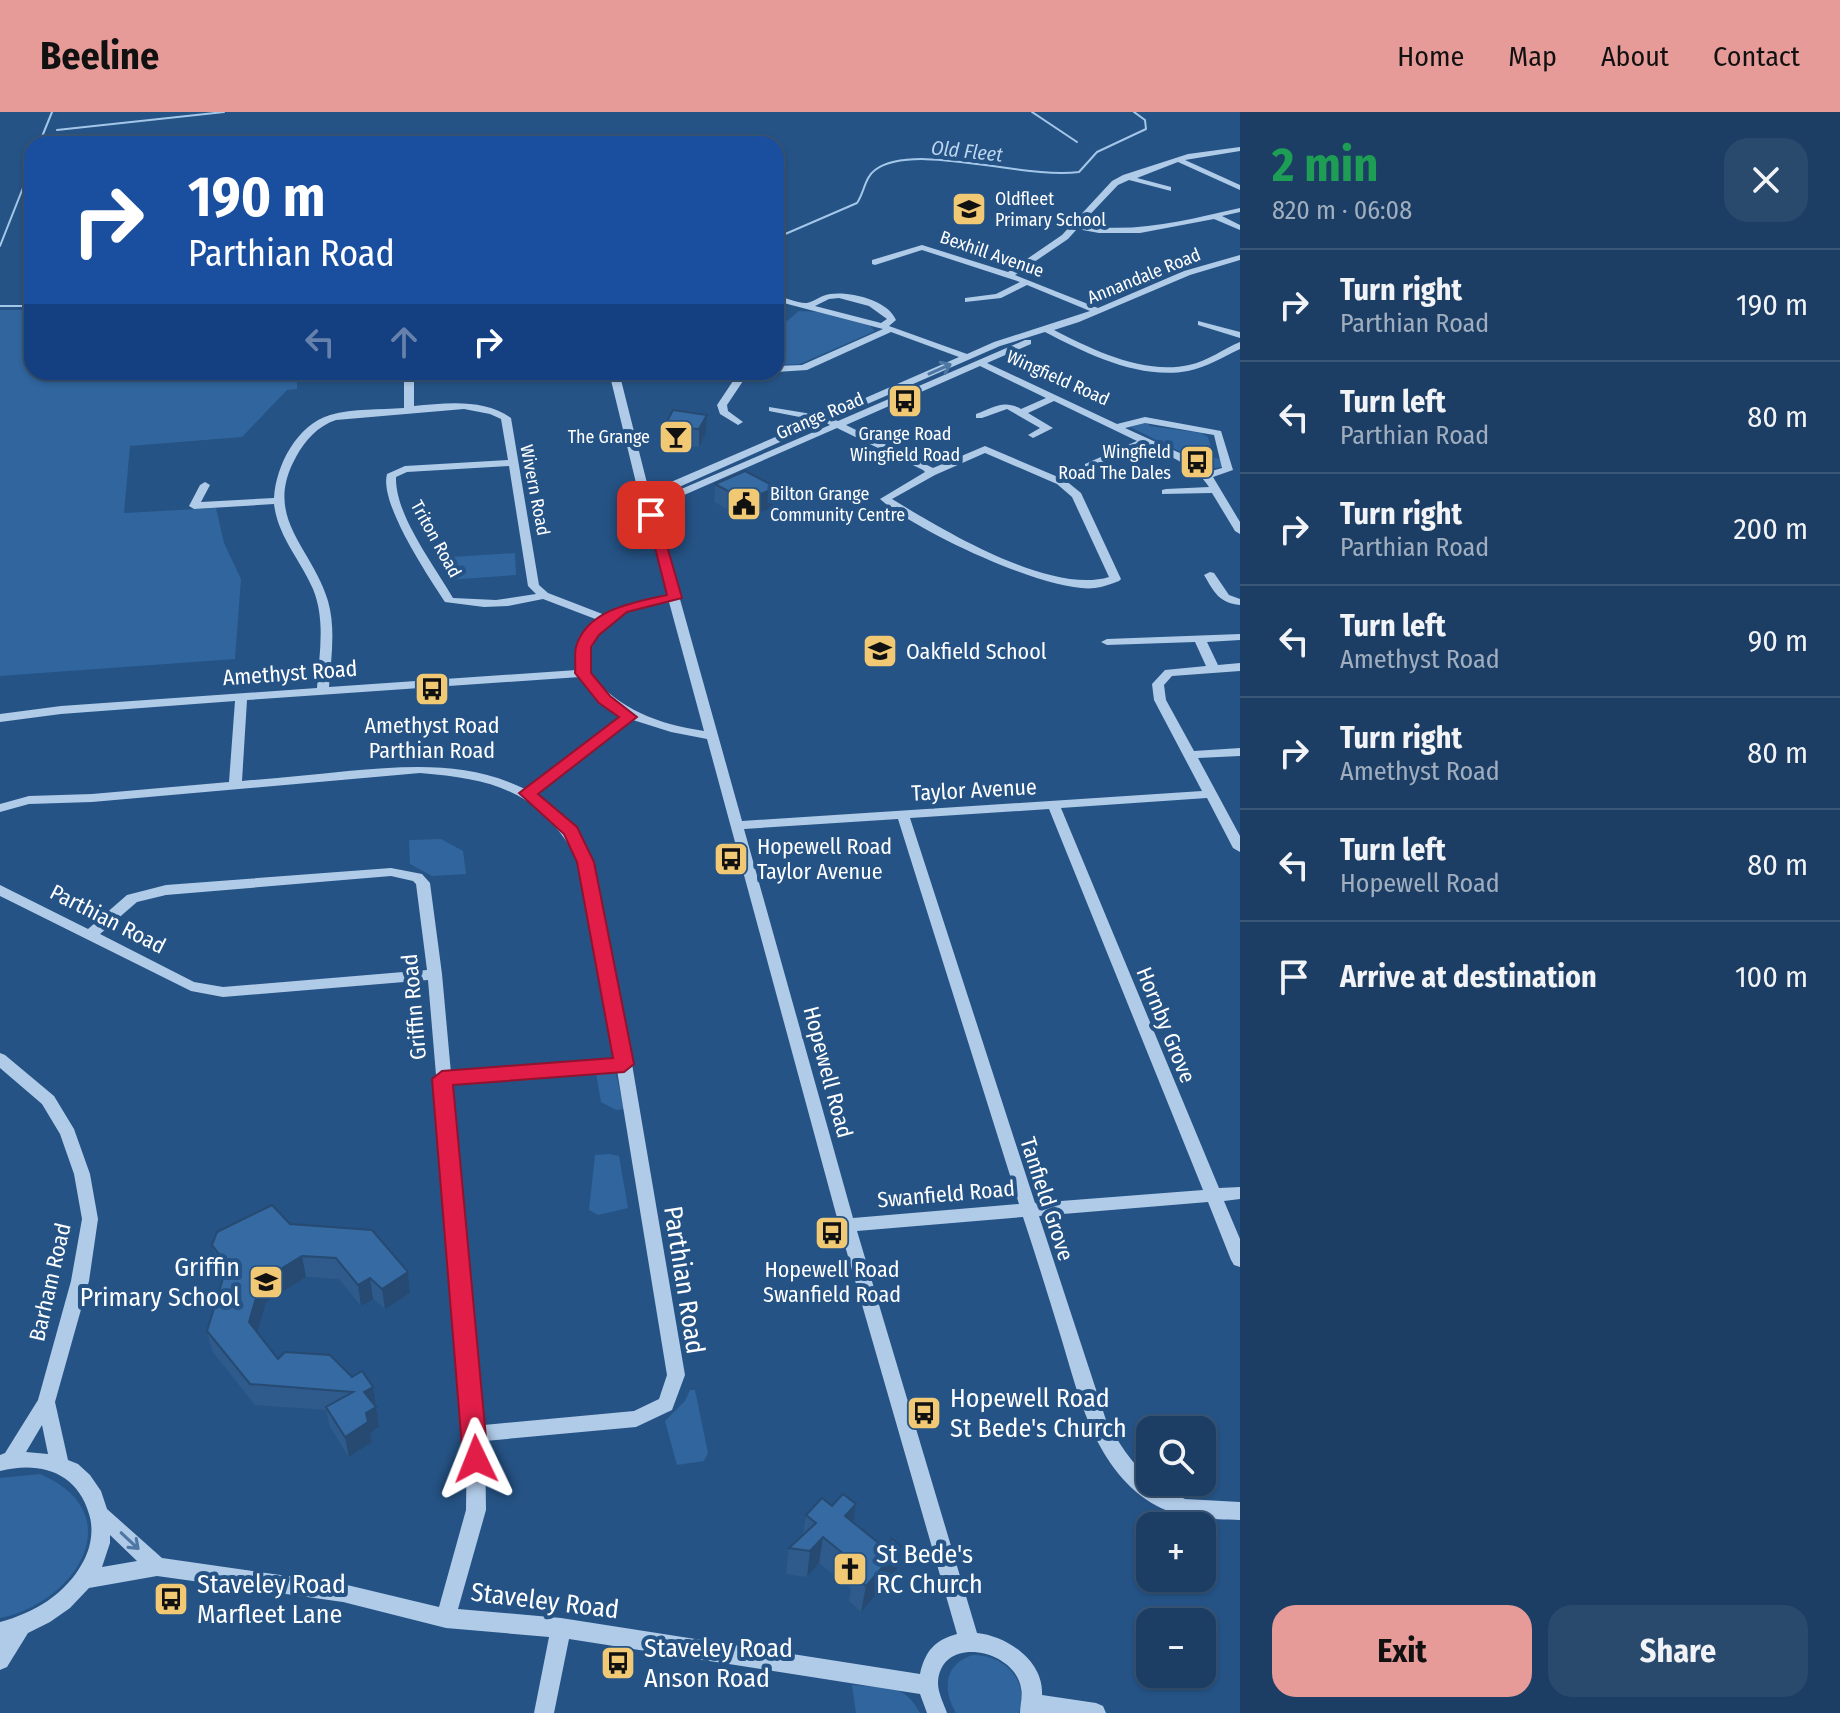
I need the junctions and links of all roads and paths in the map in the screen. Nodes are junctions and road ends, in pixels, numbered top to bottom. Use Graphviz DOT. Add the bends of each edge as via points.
graph roads {
  1 [pos="1240,149"];
  2 [pos="1177,159"];
  3 [pos="1126,177"];
  4 [pos="1240,188"];
  5 [pos="1168,189"];
  6 [pos="1240,210"];
  7 [pos="1215,216"];
  8 [pos="1077,227"];
  9 [pos="1240,228"];
  10 [pos="1239,258"];
  11 [pos="875,262"];
  12 [pos="1009,275"];
  13 [pos="1028,282"];
  14 [pos="784,300"];
  15 [pos="968,300"];
  16 [pos="803,305"];
  17 [pos="1098,311"];
  18 [pos="789,315"];
  19 [pos="1201,323"];
  20 [pos="886,328"];
  21 [pos="1048,330"];
  22 [pos="1240,335"];
  23 [pos="1240,345"];
  24 [pos="968,357"];
  25 [pos="982,364"];
  26 [pos="784,369"];
  27 [pos="409,380"];
  28 [pos="616,380"];
  29 [pos="739,380"];
  30 [pos="1056,397"];
  31 [pos="772,409"];
  32 [pos="409,411"];
  33 [pos="1022,412"];
  34 [pos="979,416"];
  35 [pos="826,419"];
  36 [pos="740,423"];
  37 [pos="839,425"];
  38 [pos="1119,426"];
  39 [pos="1033,435"];
  40 [pos="1147,440"];
  41 [pos="1105,447"];
  42 [pos="1119,453"];
  43 [pos="512,463"];
  44 [pos="1089,466"];
  45 [pos="931,473"];
  46 [pos="1207,476"];
  47 [pos="205,485"];
  48 [pos="643,489"];
  49 [pos="1216,490"];
  50 [pos="660,491"];
  51 [pos="1166,493"];
  52 [pos="671,497"];
  53 [pos="278,501"];
  54 [pos="651,515"];
  55 [pos="1240,531"];
  56 [pos="1210,575"];
  57 [pos="544,595"];
  58 [pos="675,598"];
  59 [pos="1240,602"];
  60 [pos="608,620"];
  61 [pos="1240,637"];
  62 [pos="1199,638"];
  63 [pos="1107,643"];
  64 [pos="1240,667"];
  65 [pos="1213,668"];
  66 [pos="583,673"];
  67 [pos="323,691"];
  68 [pos="241,697"];
  69 [pos="629,717"];
  70 [pos="0,718"];
  71 [pos="713,736"];
  72 [pos="1240,752"];
  73 [pos="1191,755"];
  74 [pos="235,785"];
  75 [pos="528,793"];
  76 [pos="1211,794"];
  77 [pos="1054,806"];
  78 [pos="0,808"];
  79 [pos="903,815"];
  80 [pos="738,825"];
  81 [pos="1238,842"];
  82 [pos="0,890"];
  83 [pos="90,935"];
  84 [pos="435,974"];
  85 [pos="0,1059"];
  86 [pos="624,1064"];
  87 [pos="442,1079"];
  88 [pos="1240,1193"];
  89 [pos="1211,1195"];
  90 [pos="1027,1209"];
  91 [pos="847,1225"];
  92 [pos="1240,1260"];
  93 [pos="46,1402"];
  94 [pos="476,1434"];
  95 [pos="5,1461"];
  96 [pos="59,1463"];
  97 [pos="1240,1511"];
  98 [pos="103,1516"];
  99 [pos="157,1567"];
  100 [pos="85,1579"];
  101 [pos="446,1618"];
  102 [pos="561,1628"];
  103 [pos="10,1631"];
  104 [pos="969,1640"];
  105 [pos="0,1660"];
  106 [pos="927,1685"];
  107 [pos="1032,1708"];
  108 [pos="544,1713"];
  109 [pos="937,1713"];
  110 [pos="1096,1713"];
  1 -- 2 [label="street"];
  2 -- 3 [label="street"];
  2 -- 4 [label="street"];
  3 -- 5 [label="street"];
  3 -- 8 [label="street" via="1102,193"];
  6 -- 7 [label="street"];
  7 -- 8 [label="street" via="1134,233"];
  7 -- 9 [label="street"];
  8 -- 12 [label="street"];
  10 -- 17 [label="street, Annandale Road" via="1187,273"];
  11 -- 12 [label="street, Bexhill Avenue" via="922,247"];
  12 -- 13 [label="street, Bexhill Avenue"];
  13 -- 15 [label="street" via="998,296"];
  13 -- 17 [label="street, Bexhill Avenue"];
  14 -- 16 [label="street"];
  16 -- 18 [label="street"];
  16 -- 20 [label="street"];
  16 -- 20 [label="street" via="823,297 865,298 891,316"];
  17 -- 21 [label="street, Annandale Road"];
  19 -- 22 [label="street"];
  20 -- 24 [label="street"];
  20 -- 26 [label="street" via="804,368"];
  21 -- 23 [label="street" via="1151,368 1199,365"];
  21 -- 24 [label="street, Annandale Road"];
  21 -- 25 [label="street, Annandale Road"];
  35 -- 24 [label="street, Grange Road, one-way"];
  25 -- 30 [label="street, Wingfield Road"];
  25 -- 37 [label="street, Grange Road"];
  27 -- 32 [label="street"];
  28 -- 48 [label="street"];
  29 -- 36 [label="street" via="722,405 723,412"];
  30 -- 33 [label="street"];
  30 -- 38 [label="street, Wingfield Road"];
  31 -- 35 [label="street, Grange Road"];
  32 -- 43 [label="street, Wivern Road" via="494,410 506,418"];
  32 -- 53 [label="street, Wivern Road" via="326,420 300,442 281,476"];
  33 -- 34 [label="street" via="1008,406"];
  33 -- 39 [label="street" via="1048,428"];
  35 -- 37 [label="street"];
  35 -- 50 [label="street, Grange Road"];
  37 -- 45 [label="street"];
  37 -- 52 [label="street, Grange Road"];
  38 -- 40 [label="street, Wingfield Road"];
  38 -- 46 [label="street, Wingfield Road" via="1145,420 1218,433 1228,470"];
  40 -- 42 [label="street"];
  40 -- 46 [label="street, Wingfield Road"];
  41 -- 42 [label="street"];
  42 -- 44 [label="street"];
  43 -- 57 [label="street, Wivern Road" via="534,586"];
  43 -- 57 [label="street, Triton Road" via="405,469 388,483 449,600 465,604"];
  45 -- 45 [label="street" via="885,499 1035,577 1077,585 1109,584 1115,579 1077,495 1061,482 985,449"];
  46 -- 49 [label="street, Wingfield Road"];
  47 -- 53 [label="street" via="194,506"];
  48 -- 50 [label="street"];
  48 -- 54 [label="street" via="624,495 621,503 628,511"];
  49 -- 51 [label="street"];
  49 -- 55 [label="street, Wingfield Road"];
  50 -- 52 [label="street"];
  52 -- 54 [label="street, Grange Road" via="669,508"];
  53 -- 67 [label="street" via="282,521 322,599"];
  54 -- 58 [label="street, Hopewell Road"];
  56 -- 59 [label="street" via="1227,602"];
  57 -- 60 [label="street"];
  58 -- 60 [label="street" via="622,609"];
  58 -- 71 [label="street, Hopewell Road"];
  60 -- 66 [label="street" via="584,647"];
  61 -- 62 [label="street"];
  62 -- 63 [label="street"];
  62 -- 65 [label="street"];
  64 -- 65 [label="street"];
  65 -- 73 [label="street" via="1169,673 1158,684 1160,700"];
  66 -- 67 [label="street, Amethyst Road"];
  66 -- 69 [label="street" via="605,700"];
  67 -- 68 [label="street, Amethyst Road"];
  68 -- 70 [label="street, Amethyst Road"];
  68 -- 74 [label="street"];
  69 -- 71 [label="street" via="671,731"];
  69 -- 75 [label="street"];
  71 -- 80 [label="street, Hopewell Road"];
  72 -- 73 [label="street"];
  73 -- 76 [label="street"];
  74 -- 75 [label="street, Parthian Road" via="420,769 462,773"];
  74 -- 78 [label="street, Parthian Road" via="68,796"];
  75 -- 86 [label="street, Parthian Road" via="571,831 586,862"];
  76 -- 77 [label="street, Taylor Avenue"];
  76 -- 81 [label="street"];
  77 -- 79 [label="street, Taylor Avenue"];
  77 -- 89 [label="street, Hornby Grove"];
  79 -- 80 [label="street, Taylor Avenue"];
  79 -- 90 [label="street, Tanfield Grove"];
  80 -- 91 [label="street, Hopewell Road"];
  82 -- 83 [label="street, Parthian Road"];
  83 -- 84 [label="street, Parthian Road" via="191,986 223,992"];
  83 -- 84 [label="street, Griffin Road" via="132,898 166,890 405,873 417,877 426,890"];
  84 -- 87 [label="street, Griffin Road"];
  85 -- 93 [label="street, Barham Road" via="48,1100 68,1133 90,1219 80,1281"];
  86 -- 87 [label="street"];
  86 -- 94 [label="street, Parthian Road" via="676,1375 666,1404 636,1419"];
  87 -- 94 [label="street, Griffin Road"];
  88 -- 89 [label="street, Swanfield Road"];
  89 -- 90 [label="street, Swanfield Road"];
  89 -- 92 [label="street, Hornby Grove"];
  90 -- 91 [label="street, Swanfield Road"];
  90 -- 97 [label="street, Tanfield Grove" via="1097,1422 1116,1458 1150,1490 1179,1506"];
  91 -- 104 [label="street, Hopewell Road"];
  93 -- 95 [label="street, Barham Road"];
  93 -- 96 [label="street, Barham Road"];
  94 -- 101 [label="street, Griffin Road" via="476,1510"];
  95 -- 96 [label="street"];
  96 -- 98 [label="street" via="84,1478"];
  98 -- 99 [label="street, one-way"];
  98 -- 100 [label="street" via="98,1553"];
  99 -- 100 [label="street, Staveley Road"];
  99 -- 101 [label="street, Staveley Road" via="343,1593"];
  100 -- 103 [label="street" via="58,1607"];
  101 -- 102 [label="street, Staveley Road"];
  102 -- 106 [label="street, Staveley Road"];
  102 -- 108 [label="street"];
  103 -- 105 [label="street"];
  104 -- 106 [label="street" via="943,1650"];
  104 -- 107 [label="street" via="1009,1652 1027,1674"];
  106 -- 109 [label="street"];
  107 -- 110 [label="street"];
}
